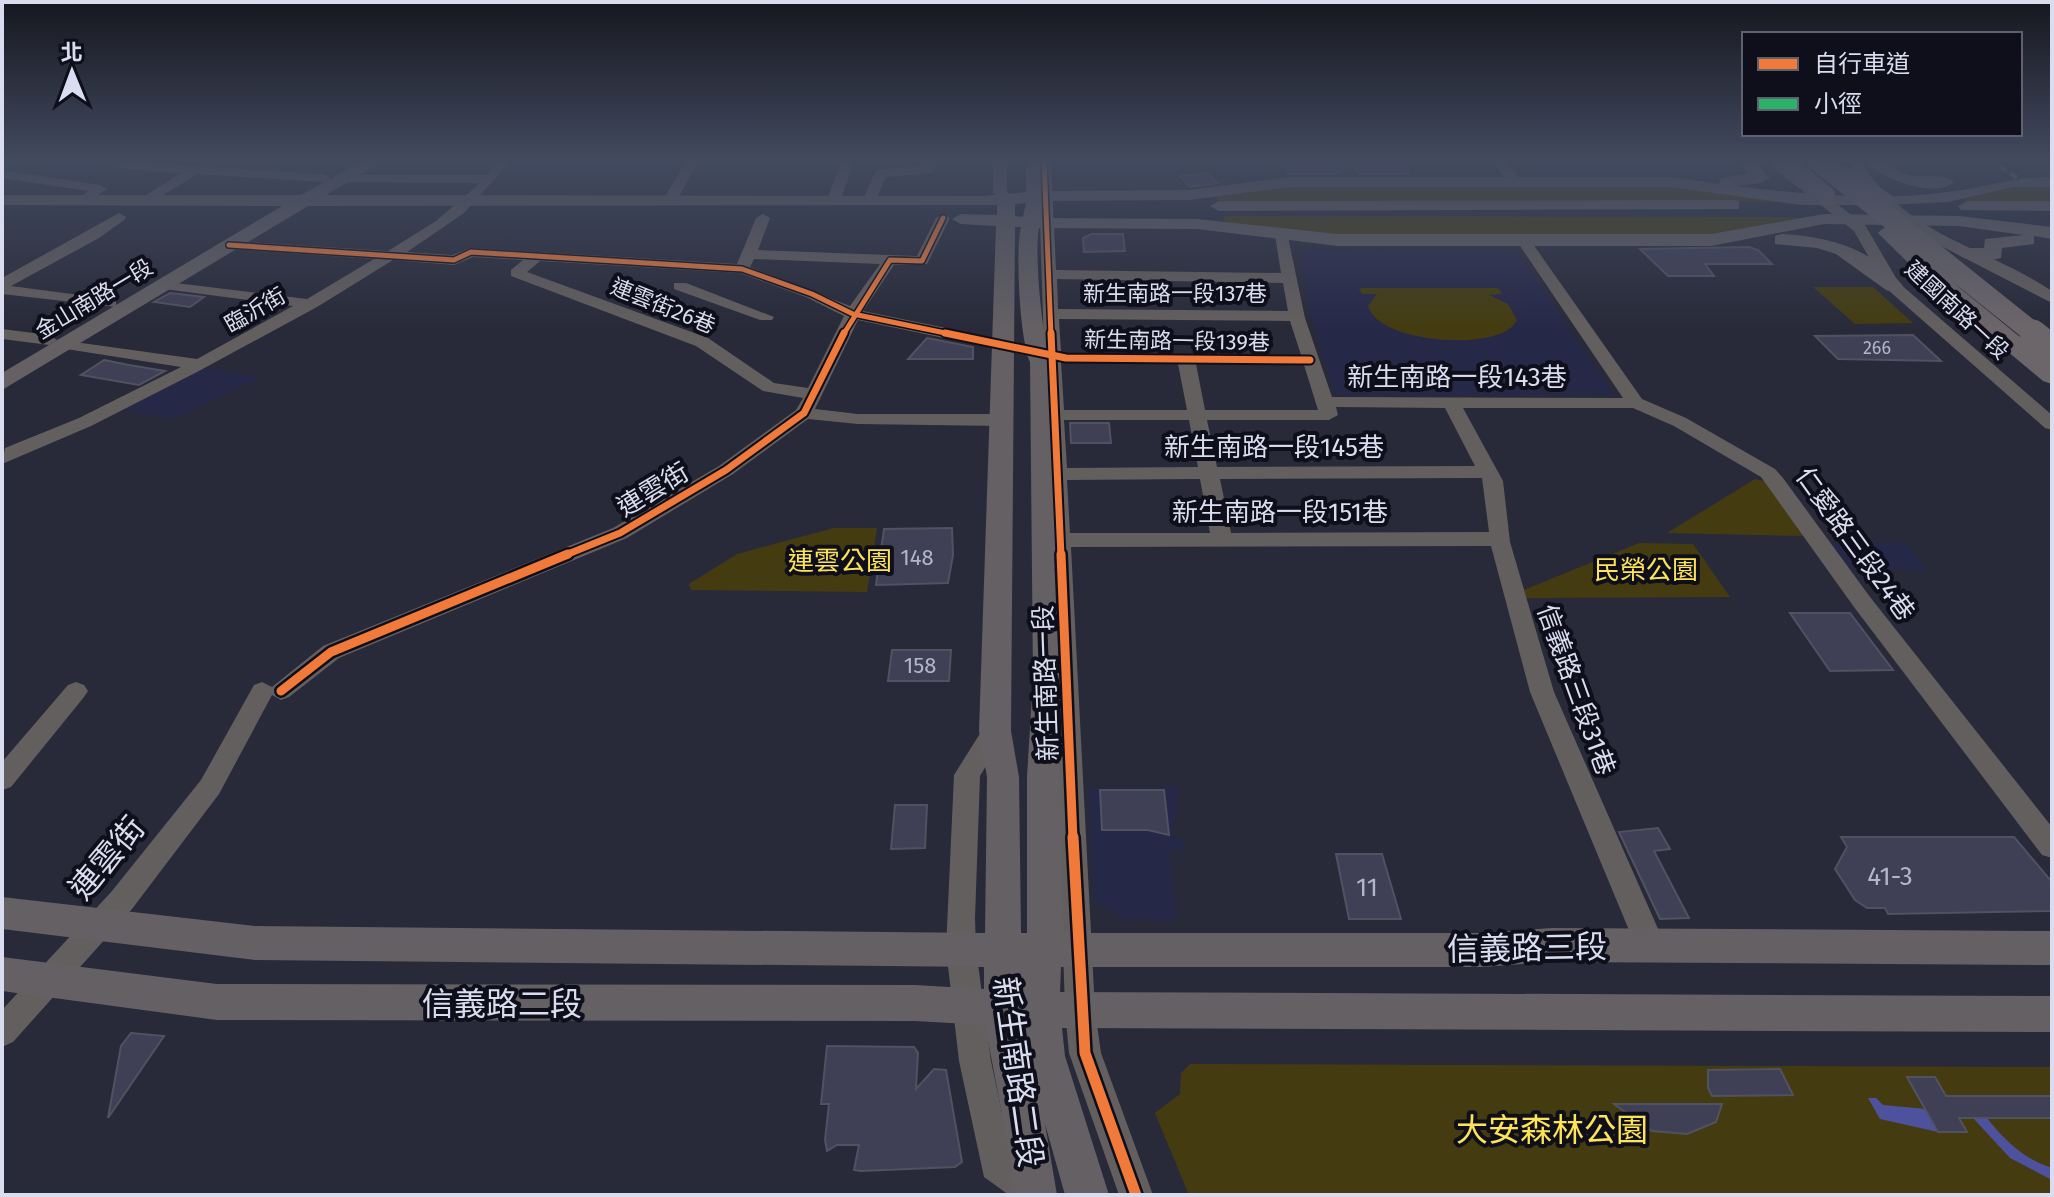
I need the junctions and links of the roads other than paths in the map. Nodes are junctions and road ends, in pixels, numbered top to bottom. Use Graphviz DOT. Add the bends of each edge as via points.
graph roads {
  1 [pos="142,216"];
  2 [pos="268,216"];
  3 [pos="270,216"];
  4 [pos="449,216"];
  5 [pos="691,216"];
  6 [pos="958,216"];
  7 [pos="1007,216"];
  8 [pos="1038,216"];
  9 [pos="1042,216"];
  10 [pos="1106,216"];
  11 [pos="1829,216"];
  12 [pos="1845,216"];
  13 [pos="1887,216"];
  14 [pos="1898,216"];
  15 [pos="1898,216"];
  16 [pos="1898,216"];
  17 [pos="1906,216"];
  18 [pos="2,217"];
  19 [pos="119,217"];
  20 [pos="763,218"];
  21 [pos="943,218"];
  22 [pos="1754,232"];
  23 [pos="2052,233"];
  24 [pos="1282,235"];
  25 [pos="1523,240"];
  26 [pos="2052,240"];
  27 [pos="229,245"];
  28 [pos="749,254"];
  29 [pos="1967,254"];
  30 [pos="391,255"];
  31 [pos="537,256"];
  32 [pos="890,260"];
  33 [pos="742,269"];
  34 [pos="1050,274"];
  35 [pos="1289,278"];
  36 [pos="1968,280"];
  37 [pos="164,284"];
  38 [pos="680,286"];
  39 [pos="1893,286"];
  40 [pos="2,287"];
  41 [pos="2052,298"];
  42 [pos="110,304"];
  43 [pos="311,304"];
  44 [pos="853,314"];
  45 [pos="1052,314"];
  46 [pos="1297,316"];
  47 [pos="766,317"];
  48 [pos="2,334"];
  49 [pos="2052,335"];
  50 [pos="57,342"];
  51 [pos="2052,348"];
  52 [pos="1034,350"];
  53 [pos="1186,359"];
  54 [pos="1310,360"];
  55 [pos="2052,363"];
  56 [pos="203,364"];
  57 [pos="2,368"];
  58 [pos="2052,376"];
  59 [pos="2,383"];
  60 [pos="813,394"];
  61 [pos="1325,402"];
  62 [pos="1451,403"];
  63 [pos="1636,403"];
  64 [pos="804,413"];
  65 [pos="1055,415"];
  66 [pos="1198,415"];
  67 [pos="1002,420"];
  68 [pos="2052,424"];
  69 [pos="2,458"];
  70 [pos="1490,472"];
  71 [pos="1209,473"];
  72 [pos="1057,474"];
  73 [pos="1500,539"];
  74 [pos="1060,540"];
  75 [pos="1222,540"];
  76 [pos="76,691"];
  77 [pos="995,731"];
  78 [pos="2,780"];
  79 [pos="2052,847"];
  80 [pos="2,913"];
  81 [pos="99,925"];
  82 [pos="1651,947"];
  83 [pos="1061,948"];
  84 [pos="2052,948"];
  85 [pos="961,949"];
  86 [pos="1002,949"];
  87 [pos="2,974"];
  88 [pos="46,980"];
  89 [pos="1023,1009"];
  90 [pos="2052,1014"];
  91 [pos="2,1032"];
  92 [pos="1035,1194"];
  93 [pos="1087,1195"];
  94 [pos="1136,1195"];
  1 -- 19 [label="main road"];
  2 -- 42 [label="main road, 金山南路一段"];
  3 -- 27 [label="main road, 金山南路一段"];
  4 -- 30 [label="street, 臨沂街"];
  5 -- 20 [label="main road"];
  6 -- 21 [label="main road"];
  7 -- 52 [label="main road, 新生南路一段"];
  8 -- 52 [label="main road, 新生南路一段" via="1028,236"];
  9 -- 34 [label="street, 新生南路一段"];
  10 -- 24 [label="main road"];
  11 -- 22 [label="main road"];
  12 -- 39 [label="street, 建國南路一段" via="1860,228"];
  13 -- 36 [label="highway, bridge"];
  14 -- 29 [label="street, 建國南路一段"];
  15 -- 55 [label="highway"];
  16 -- 58 [label="highway" via="1953,294"];
  17 -- 23 [label="main road"];
  18 -- 19 [label="main road"];
  19 -- 40 [label="street"];
  20 -- 21 [label="main road"];
  20 -- 28 [label="street"];
  21 -- 32 [label="street" via="922,261"];
  22 -- 25 [label="main road" via="1711,240"];
  22 -- 39 [label="main road" via="1776,240 1832,244"];
  24 -- 25 [label="main road"];
  24 -- 35 [label="street"];
  25 -- 63 [label="street"];
  26 -- 29 [label="main road" via="2002,240 1992,243 1994,254"];
  27 -- 30 [label="street, 新生南路一段139巷"];
  27 -- 37 [label="main road, 金山南路一段"];
  28 -- 32 [label="street"];
  28 -- 33 [label="street"];
  29 -- 41 [label="street, 建國南路一段"];
  30 -- 31 [label="street, 新生南路一段139巷" via="454,260 471,252"];
  30 -- 43 [label="street, 臨沂街"];
  31 -- 33 [label="street, 新生南路一段139巷"];
  31 -- 60 [label="street, 連雲街26巷" via="516,273 702,342 769,387"];
  32 -- 44 [label="street, 連雲街"];
  33 -- 44 [label="street, 新生南路一段139巷"];
  34 -- 35 [label="street"];
  34 -- 45 [label="street, 新生南路一段"];
  35 -- 46 [label="street"];
  36 -- 49 [label="highway, bridge"];
  36 -- 51 [label="highway, bridge"];
  37 -- 43 [label="street"];
  37 -- 50 [label="main road, 金山南路一段"];
  38 -- 47 [label="street"];
  39 -- 68 [label="street, 建國南路一段"];
  40 -- 42 [label="street"];
  42 -- 50 [label="main road, 金山南路一段"];
  43 -- 56 [label="street, 臨沂街"];
  44 -- 52 [label="street, 新生南路一段139巷"];
  44 -- 60 [label="street, 連雲街"];
  45 -- 46 [label="street, 新生南路一段137巷"];
  45 -- 52 [label="street, 新生南路一段"];
  46 -- 54 [label="street"];
  48 -- 50 [label="street"];
  50 -- 56 [label="street"];
  50 -- 57 [label="main road, 金山南路一段"];
  50 -- 59 [label="main road, 金山南路一段"];
  52 -- 53 [label="street, 新生南路一段139巷"];
  52 -- 65 [label="street, 新生南路一段"];
  52 -- 67 [label="main road, 新生南路一段"];
  52 -- 83 [label="main road, 新生南路一段" via="1041,362 1048,664 1043,776"];
  53 -- 54 [label="street, 新生南路一段139巷"];
  53 -- 66 [label="street"];
  54 -- 61 [label="street"];
  56 -- 69 [label="street, 臨沂街" via="80,424 24,443"];
  60 -- 64 [label="street, 連雲街"];
  61 -- 62 [label="street, 新生南路一段143巷"];
  61 -- 66 [label="street, 新生南路一段143巷" via="1329,415"];
  62 -- 63 [label="street, 新生南路一段143巷"];
  62 -- 70 [label="street, 信義路三段31巷"];
  63 -- 79 [label="street, 仁愛路三段24巷" via="1768,473"];
  64 -- 67 [label="street" via="858,419"];
  64 -- 81 [label="street, 連雲街" via="726,470 620,533 331,652 271,691 210,787"];
  65 -- 66 [label="street, 新生南路一段143巷"];
  65 -- 72 [label="street, 新生南路一段"];
  66 -- 71 [label="street"];
  67 -- 77 [label="main road, 新生南路一段"];
  70 -- 71 [label="street, 新生南路一段145巷"];
  70 -- 73 [label="street, 信義路三段31巷"];
  71 -- 72 [label="street, 新生南路一段145巷"];
  71 -- 75 [label="street"];
  72 -- 74 [label="street, 新生南路一段"];
  73 -- 75 [label="street, 新生南路一段151巷"];
  73 -- 82 [label="street, 信義路三段31巷" via="1542,692"];
  74 -- 75 [label="street, 新生南路一段151巷"];
  74 -- 83 [label="street, 新生南路一段"];
  76 -- 78 [label="street"];
  77 -- 85 [label="street, 新生南路一段" via="967,775"];
  77 -- 86 [label="main road, 新生南路一段" via="1003,777"];
  80 -- 81 [label="main road, 信義路二段"];
  81 -- 85 [label="main road, 信義路二段" via="255,943"];
  81 -- 88 [label="street, 連雲街"];
  82 -- 83 [label="main road, 信義路三段"];
  82 -- 84 [label="main road, 信義路三段"];
  83 -- 86 [label="main road, 信義路三段"];
  83 -- 89 [label="main road, 新生南路二段"];
  85 -- 86 [label="main road, 信義路二段"];
  85 -- 89 [label="street, 新生南路一段"];
  86 -- 89 [label="main road, 新生南路二段"];
  87 -- 88 [label="main road, 信義路二段"];
  88 -- 89 [label="main road, 信義路二段" via="217,1002 915,1003"];
  88 -- 91 [label="street, 連雲街"];
  89 -- 90 [label="main road"];
  89 -- 92 [label="main road, 新生南路二段" via="1009,1058"];
  89 -- 93 [label="main road, 新生南路二段" via="1045,1056"];
  89 -- 94 [label="street, 新生南路一段" via="1085,1053"];
}
